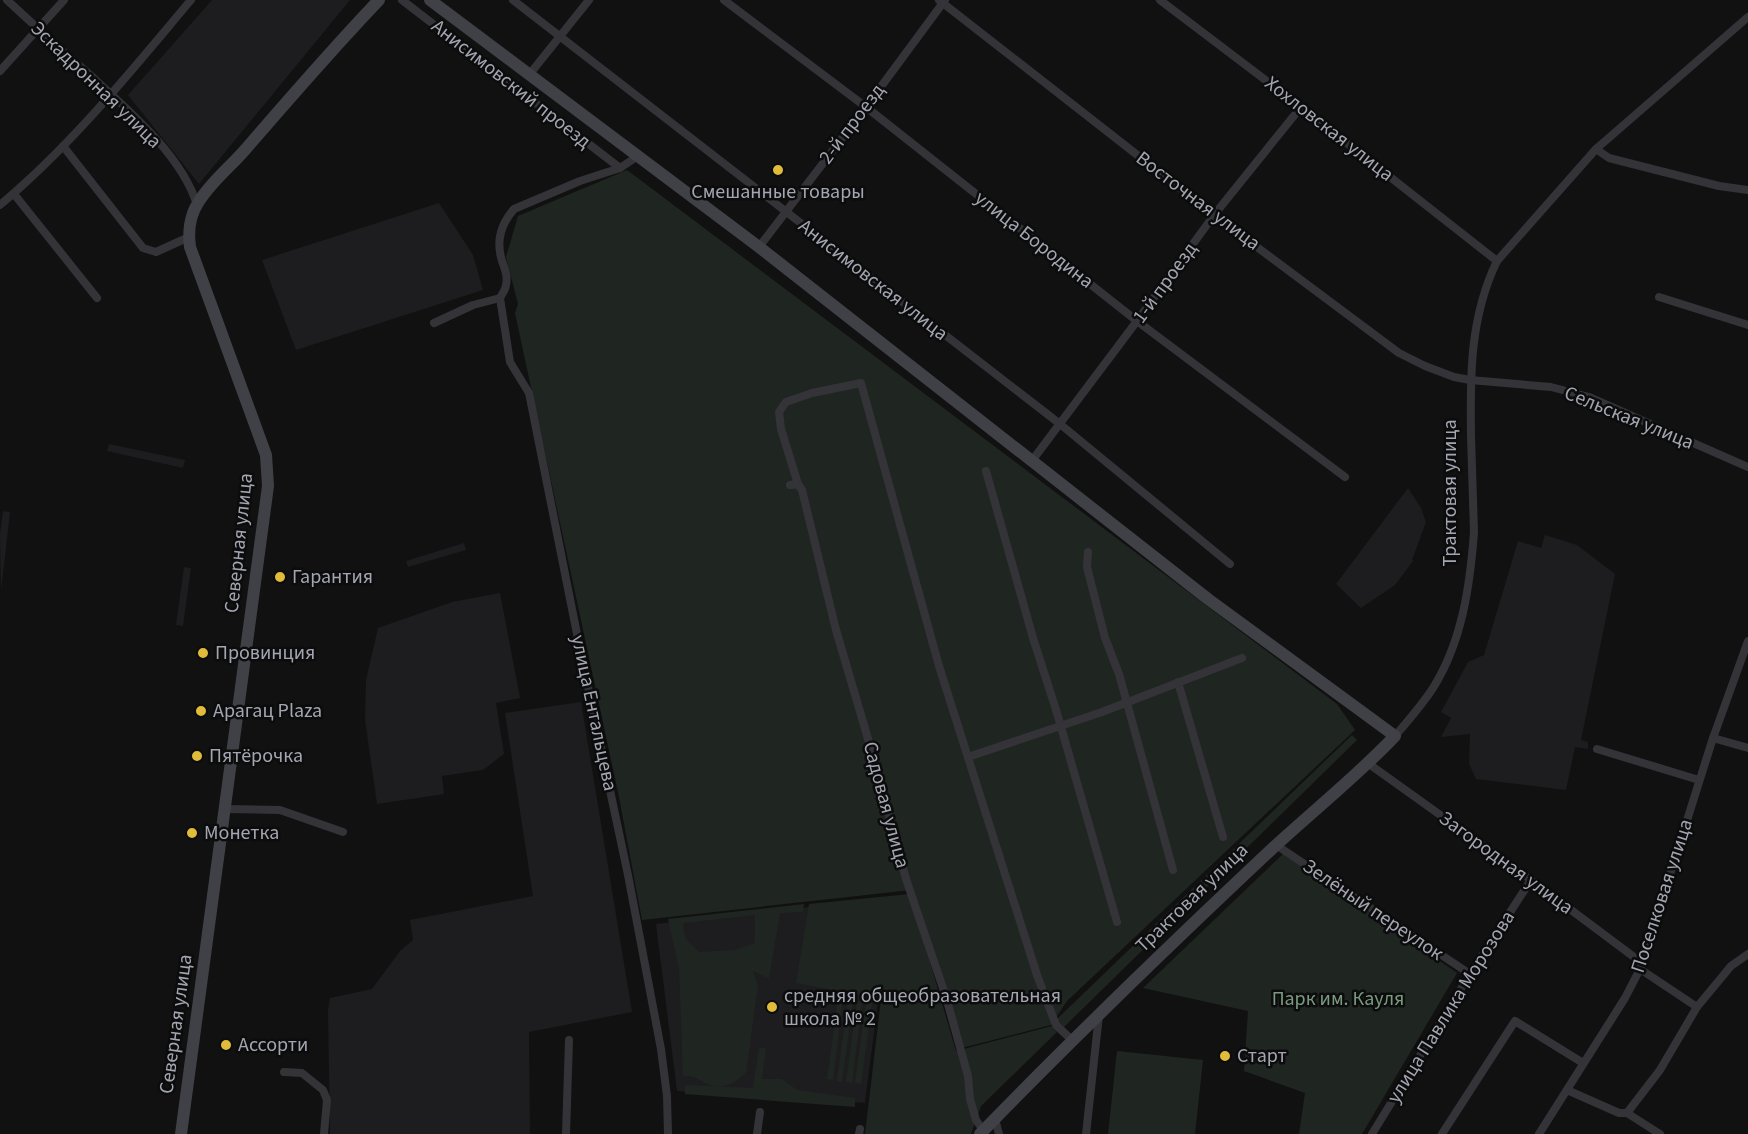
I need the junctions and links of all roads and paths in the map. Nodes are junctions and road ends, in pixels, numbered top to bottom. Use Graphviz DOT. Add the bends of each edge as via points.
graph roads {
  1 [pos="7,0"];
  2 [pos="64,0"];
  3 [pos="191,0"];
  4 [pos="379,0"];
  5 [pos="402,0"];
  6 [pos="430,0"];
  7 [pos="513,0"];
  8 [pos="589,0"];
  9 [pos="724,0"];
  10 [pos="1160,0"];
  11 [pos="942,1"];
  12 [pos="1748,17"];
  13 [pos="38,28"];
  14 [pos="560,36"];
  15 [pos="0,71"];
  16 [pos="529,75"];
  17 [pos="111,94"];
  18 [pos="866,107"];
  19 [pos="1301,107"];
  20 [pos="63,146"];
  21 [pos="1596,149"];
  22 [pos="638,156"];
  23 [pos="620,168"];
  24 [pos="1748,190"];
  25 [pos="14,194"];
  26 [pos="0,205"];
  27 [pos="197,205"];
  28 [pos="785,212"];
  29 [pos="1214,215"];
  30 [pos="189,237"];
  31 [pos="759,248"];
  32 [pos="1497,261"];
  33 [pos="1659,297"];
  34 [pos="97,298"];
  35 [pos="500,298"];
  36 [pos="1137,321"];
  37 [pos="434,324"];
  38 [pos="1748,325"];
  39 [pos="1470,380"];
  40 [pos="1060,424"];
  41 [pos="1032,462"];
  42 [pos="1748,467"];
  43 [pos="986,471"];
  44 [pos="1345,477"];
  45 [pos="1088,552"];
  46 [pos="1230,564"];
  47 [pos="1748,641"];
  48 [pos="1242,658"];
  49 [pos="1178,682"];
  50 [pos="1127,702"];
  51 [pos="1060,727"];
  52 [pos="1395,736"];
  53 [pos="1713,738"];
  54 [pos="1597,748"];
  55 [pos="1748,748"];
  56 [pos="968,757"];
  57 [pos="1369,764"];
  58 [pos="1700,780"];
  59 [pos="225,809"];
  60 [pos="343,832"];
  61 [pos="1223,837"];
  62 [pos="1276,845"];
  63 [pos="1173,870"];
  64 [pos="1531,880"];
  65 [pos="1117,922"];
  66 [pos="1748,954"];
  67 [pos="1641,966"];
  68 [pos="1470,974"];
  69 [pos="1697,1007"];
  70 [pos="1099,1015"];
  71 [pos="569,1040"];
  72 [pos="1073,1041"];
  73 [pos="1583,1063"];
  74 [pos="284,1072"];
  75 [pos="1567,1090"];
  76 [pos="760,1112"];
  77 [pos="1627,1113"];
  78 [pos="995,1119"];
  79 [pos="981,1132"];
  80 [pos="181,1134"];
  81 [pos="324,1134"];
  82 [pos="566,1134"];
  83 [pos="668,1134"];
  84 [pos="758,1134"];
  85 [pos="999,1134"];
  86 [pos="1086,1134"];
  87 [pos="1372,1134"];
  88 [pos="1442,1134"];
  89 [pos="1539,1134"];
  90 [pos="1660,1134"];
  1 -- 13 [label="street, Эскадронная улица"];
  2 -- 13 [label="street"];
  3 -- 17 [label="street"];
  4 -- 27 [label="street, Северная улица" via="318,64"];
  5 -- 23 [label="street, Анисимовский проезд"];
  6 -- 16 [label="street"];
  7 -- 14 [label="street, Анисимовская улица"];
  8 -- 14 [label="street"];
  9 -- 18 [label="street, улица Бородина"];
  10 -- 19 [label="street, Хохловская улица"];
  11 -- 18 [label="street, 2-й проезд"];
  11 -- 29 [label="street, Восточная улица"];
  12 -- 21 [label="street, Трактовая улица"];
  13 -- 15 [label="street"];
  13 -- 17 [label="street, Эскадронная улица"];
  14 -- 16 [label="street"];
  14 -- 28 [label="street, Анисимовская улица"];
  16 -- 22 [label="street"];
  17 -- 20 [label="street"];
  17 -- 27 [label="street, Эскадронная улица" via="175,163"];
  18 -- 28 [label="street, 2-й проезд"];
  18 -- 36 [label="street, улица Бородина"];
  19 -- 29 [label="street, 1-й проезд"];
  19 -- 32 [label="street, Хохловская улица"];
  20 -- 25 [label="street"];
  20 -- 30 [label="street" via="143,248 156,252"];
  21 -- 24 [label="street" via="1609,158"];
  21 -- 32 [label="street, Трактовая улица"];
  22 -- 23 [label="street, улица Ентальцева"];
  22 -- 31 [label="street"];
  23 -- 35 [label="street, улица Ентальцева" via="514,209 498,238 506,272"];
  25 -- 26 [label="street"];
  25 -- 34 [label="street"];
  27 -- 30 [label="street, Северная улица"];
  28 -- 31 [label="street, 2-й проезд"];
  28 -- 40 [label="street, Анисимовская улица"];
  29 -- 36 [label="street, 1-й проезд"];
  29 -- 39 [label="street, Восточная улица" via="1399,353"];
  30 -- 59 [label="street, Северная улица" via="266,455 268,486"];
  31 -- 41 [label="street"];
  32 -- 39 [label="street, Трактовая улица" via="1475,327"];
  33 -- 38 [label="street"];
  35 -- 37 [label="street" via="473,305"];
  35 -- 83 [label="street, улица Ентальцева" via="510,362 530,393 628,875 661,1049"];
  36 -- 40 [label="street, 1-й проезд"];
  36 -- 44 [label="street, улица Бородина"];
  39 -- 42 [label="street, Сельская улица" via="1551,387 1589,397"];
  39 -- 52 [label="street, Трактовая улица" via="1474,532 1463,618 1451,654 1433,688"];
  40 -- 41 [label="street, 1-й проезд"];
  40 -- 46 [label="street, Анисимовская улица"];
  41 -- 52 [label="street" via="1208,599"];
  43 -- 51 [label="street"];
  45 -- 50 [label="street" via="1087,567 1105,638"];
  47 -- 53 [label="street, Поселковая улица"];
  48 -- 49 [label="street"];
  49 -- 50 [label="street"];
  49 -- 61 [label="street"];
  50 -- 51 [label="street"];
  50 -- 63 [label="street"];
  51 -- 56 [label="street"];
  51 -- 65 [label="street"];
  52 -- 57 [label="street, Трактовая улица"];
  53 -- 55 [label="street"];
  53 -- 58 [label="street, Поселковая улица"];
  54 -- 58 [label="street"];
  56 -- 72 [label="street" via="1037,975 1056,1025"];
  56 -- 79 [label="street, Садовая улица" via="861,383 786,402 779,412 794,484 802,490 836,630 906,879 946,997"];
  57 -- 62 [label="street, Трактовая улица"];
  57 -- 64 [label="street, Загородная улица"];
  58 -- 67 [label="street, Поселковая улица"];
  59 -- 60 [label="street" via="280,810"];
  59 -- 80 [label="street, Северная улица"];
  62 -- 68 [label="street, Зелёный переулок"];
  62 -- 70 [label="street, Трактовая улица"];
  64 -- 67 [label="street, Загородная улица"];
  64 -- 68 [label="street, улица Павлика Морозова"];
  66 -- 69 [label="street" via="1731,966"];
  67 -- 69 [label="street, Загородная улица"];
  67 -- 73 [label="street, Поселковая улица"];
  68 -- 87 [label="street, улица Павлика Морозова"];
  69 -- 77 [label="street" via="1660,1070"];
  70 -- 72 [label="street, Трактовая улица"];
  70 -- 86 [label="street"];
  71 -- 82 [label="street"];
  72 -- 78 [label="street, Трактовая улица"];
  73 -- 75 [label="street, Поселковая улица"];
  73 -- 88 [label="street" via="1515,1021"];
  74 -- 81 [label="street" via="302,1073 323,1090 327,1100"];
  75 -- 77 [label="street"];
  75 -- 89 [label="street, Поселковая улица"];
  76 -- 84 [label="street"];
  77 -- 90 [label="street"];
  78 -- 79 [label="street, Трактовая улица"];
  78 -- 85 [label="street"];
}
